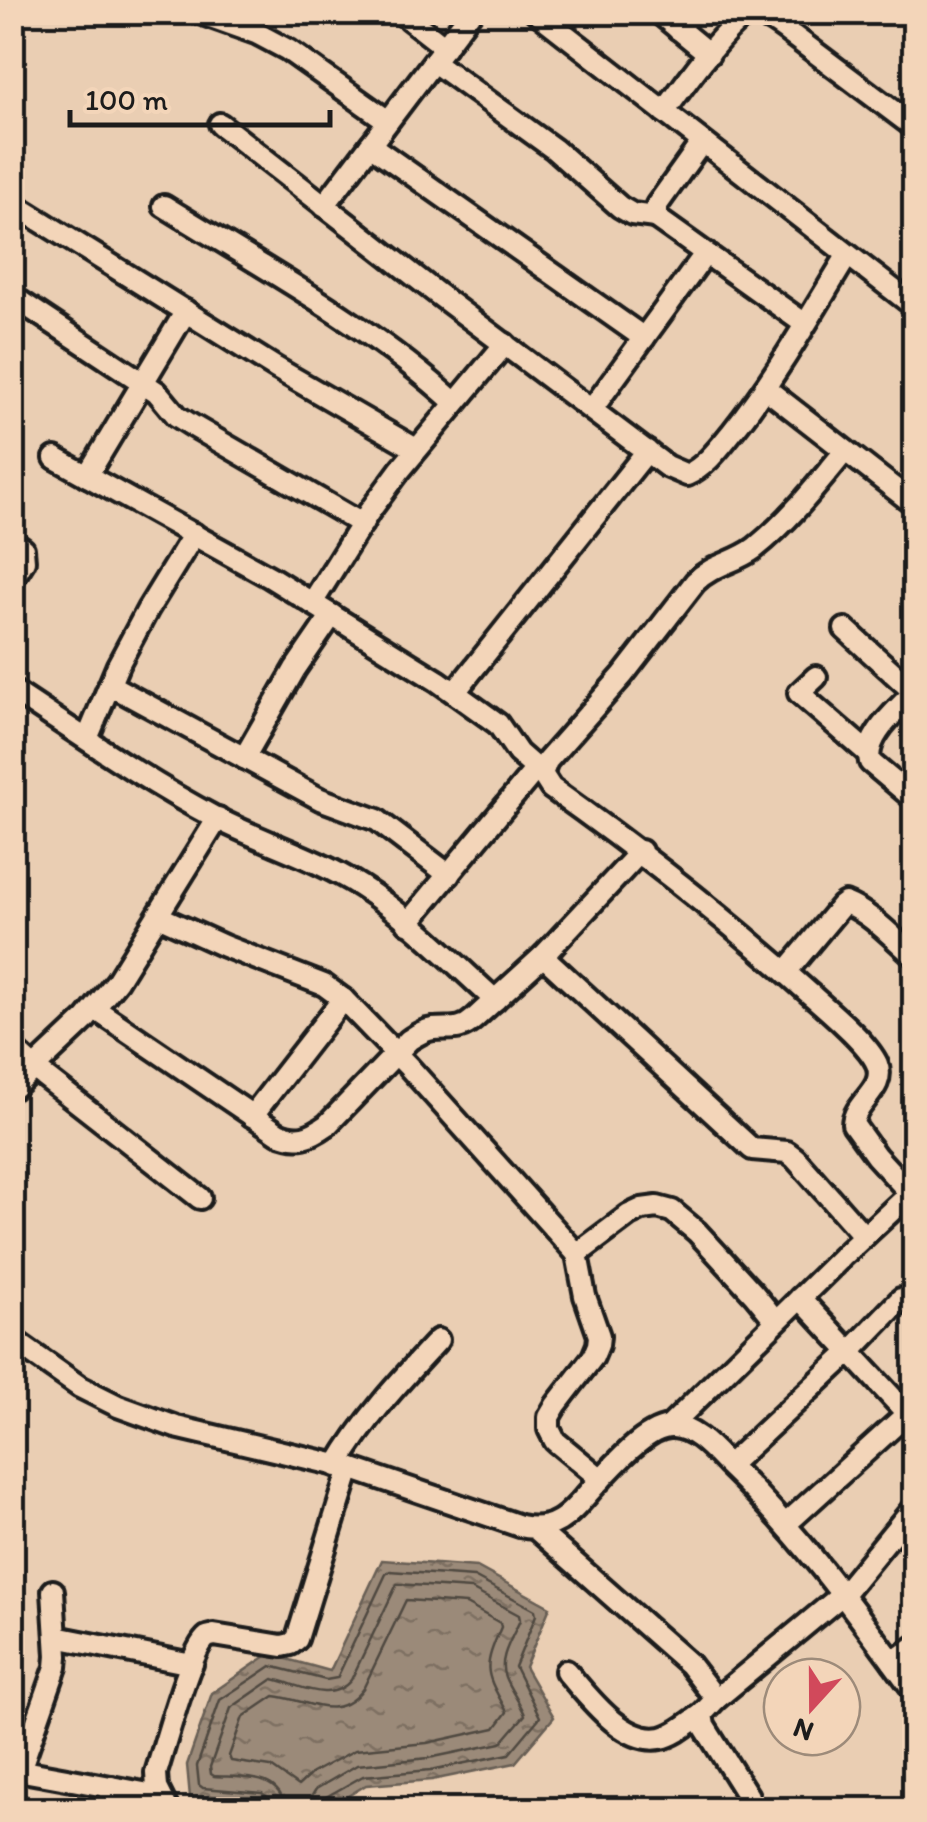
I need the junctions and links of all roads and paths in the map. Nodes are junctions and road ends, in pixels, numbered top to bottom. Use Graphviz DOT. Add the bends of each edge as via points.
graph roads {
  1 [pos="197,12"];
  2 [pos="400,12"];
  3 [pos="472,12"];
  4 [pos="536,12"];
  5 [pos="658,12"];
  6 [pos="760,14"];
  7 [pos="685,21"];
  8 [pos="709,54"];
  9 [pos="439,55"];
  10 [pos="664,112"];
  11 [pos="388,122"];
  12 [pos="220,124"];
  13 [pos="914,127"];
  14 [pos="702,142"];
  15 [pos="370,146"];
  16 [pos="12,203"];
  17 [pos="164,206"];
  18 [pos="324,206"];
  19 [pos="655,217"];
  20 [pos="706,254"];
  21 [pos="848,256"];
  22 [pos="12,296"];
  23 [pos="914,306"];
  24 [pos="186,311"];
  25 [pos="805,324"];
  26 [pos="644,338"];
  27 [pos="505,344"];
  28 [pos="142,383"];
  29 [pos="765,388"];
  30 [pos="455,403"];
  31 [pos="592,410"];
  32 [pos="416,449"];
  33 [pos="647,451"];
  34 [pos="845,451"];
  35 [pos="55,458"];
  36 [pos="87,476"];
  37 [pos="914,504"];
  38 [pos="362,524"];
  39 [pos="194,534"];
  40 [pos="12,541"];
  41 [pos="12,580"];
  42 [pos="312,603"];
  43 [pos="332,615"];
  44 [pos="845,629"];
  45 [pos="816,677"];
  46 [pos="110,685"];
  47 [pos="12,690"];
  48 [pos="455,692"];
  49 [pos="86,739"];
  50 [pos="868,753"];
  51 [pos="244,758"];
  52 [pos="539,772"];
  53 [pos="914,799"];
  54 [pos="218,818"];
  55 [pos="641,852"];
  56 [pos="449,875"];
  57 [pos="158,916"];
  58 [pos="408,923"];
  59 [pos="542,956"];
  60 [pos="914,956"];
  61 [pos="786,972"];
  62 [pos="343,998"];
  63 [pos="495,1000"];
  64 [pos="94,1009"];
  65 [pos="12,1048"];
  66 [pos="396,1053"];
  67 [pos="35,1070"];
  68 [pos="12,1089"];
  69 [pos="252,1116"];
  70 [pos="200,1198"];
  71 [pos="911,1199"];
  72 [pos="864,1236"];
  73 [pos="577,1254"];
  74 [pos="800,1298"];
  75 [pos="914,1307"];
  76 [pos="776,1322"];
  77 [pos="12,1339"];
  78 [pos="438,1340"];
  79 [pos="851,1351"];
  80 [pos="911,1417"];
  81 [pos="670,1426"];
  82 [pos="729,1465"];
  83 [pos="344,1467"];
  84 [pos="601,1479"];
  85 [pos="914,1507"];
  86 [pos="786,1524"];
  87 [pos="536,1530"];
  88 [pos="53,1590"];
  89 [pos="843,1594"];
  90 [pos="56,1637"];
  91 [pos="914,1647"];
  92 [pos="893,1662"];
  93 [pos="192,1664"];
  94 [pos="566,1671"];
  95 [pos="914,1691"];
  96 [pos="709,1706"];
  97 [pos="16,1769"];
  98 [pos="110,1788"];
  99 [pos="748,1796"];
  100 [pos="164,1803"];
  101 [pos="108,1810"];
  1 -- 11 [label="street" via="288,50"];
  2 -- 9 [label="street"];
  3 -- 9 [label="street"];
  4 -- 10 [label="street"];
  5 -- 7 [label="street"];
  6 -- 8 [label="street" via="742,18"];
  6 -- 13 [label="street"];
  7 -- 8 [label="street"];
  8 -- 10 [label="street"];
  9 -- 11 [label="street"];
  9 -- 19 [label="street" via="620,207"];
  10 -- 14 [label="street"];
  11 -- 15 [label="street"];
  12 -- 18 [label="street"];
  14 -- 19 [label="street"];
  14 -- 21 [label="street"];
  15 -- 18 [label="street"];
  15 -- 26 [label="street"];
  16 -- 24 [label="street"];
  17 -- 30 [label="street" via="393,352"];
  18 -- 27 [label="street"];
  19 -- 20 [label="street"];
  20 -- 25 [label="street"];
  20 -- 26 [label="street"];
  21 -- 23 [label="street"];
  21 -- 25 [label="street"];
  22 -- 28 [label="street"];
  24 -- 28 [label="street"];
  24 -- 32 [label="street"];
  25 -- 29 [label="street"];
  26 -- 31 [label="street"];
  27 -- 30 [label="street"];
  27 -- 31 [label="street"];
  28 -- 36 [label="street"];
  28 -- 38 [label="street" via="177,416"];
  29 -- 33 [label="street" via="698,470 677,472"];
  29 -- 34 [label="street"];
  30 -- 32 [label="street"];
  31 -- 33 [label="street"];
  32 -- 38 [label="street"];
  33 -- 48 [label="street"];
  34 -- 37 [label="street"];
  34 -- 52 [label="street" via="756,547 695,582"];
  35 -- 36 [label="street"];
  36 -- 39 [label="street"];
  38 -- 42 [label="street"];
  39 -- 42 [label="street"];
  39 -- 46 [label="street"];
  40 -- 41 [label="street" via="23,549 24,561"];
  42 -- 43 [label="street"];
  43 -- 48 [label="street"];
  43 -- 51 [label="street"];
  44 -- 50 [label="street" via="914,692"];
  45 -- 50 [label="street" via="800,693"];
  46 -- 49 [label="street"];
  46 -- 51 [label="street"];
  47 -- 49 [label="street"];
  48 -- 52 [label="street" via="498,724"];
  49 -- 54 [label="street"];
  50 -- 53 [label="street"];
  51 -- 56 [label="street" via="320,799 377,820"];
  52 -- 55 [label="street"];
  52 -- 56 [label="street"];
  54 -- 57 [label="street"];
  54 -- 58 [label="street" via="356,884"];
  55 -- 59 [label="street"];
  55 -- 61 [label="street"];
  56 -- 58 [label="street"];
  57 -- 62 [label="street"];
  57 -- 64 [label="street"];
  58 -- 63 [label="street"];
  59 -- 63 [label="street"];
  59 -- 72 [label="street" via="752,1149 795,1158"];
  60 -- 61 [label="street" via="846,903"];
  61 -- 71 [label="street" via="878,1066 878,1081 853,1124"];
  62 -- 66 [label="street"];
  62 -- 69 [label="street"];
  63 -- 66 [label="street" via="465,1028 423,1032"];
  64 -- 67 [label="street"];
  64 -- 69 [label="street"];
  65 -- 67 [label="street"];
  66 -- 69 [label="street" via="312,1136 278,1134"];
  66 -- 73 [label="street"];
  67 -- 68 [label="street"];
  67 -- 70 [label="street"];
  71 -- 72 [label="street"];
  72 -- 74 [label="street"];
  73 -- 76 [label="street" via="642,1209 672,1212"];
  73 -- 84 [label="street" via="598,1345 556,1404 549,1429"];
  74 -- 76 [label="street"];
  74 -- 79 [label="street"];
  75 -- 79 [label="street" via="901,1299"];
  76 -- 81 [label="street"];
  77 -- 83 [label="street" via="118,1406 176,1427"];
  78 -- 83 [label="street" via="355,1435"];
  79 -- 80 [label="street"];
  79 -- 82 [label="street"];
  80 -- 86 [label="street"];
  81 -- 82 [label="street" via="703,1440"];
  81 -- 84 [label="street" via="642,1440"];
  82 -- 86 [label="street"];
  83 -- 87 [label="street"];
  83 -- 93 [label="street" via="297,1639 282,1646 210,1635"];
  84 -- 87 [label="street" via="572,1512"];
  85 -- 89 [label="street"];
  86 -- 89 [label="street"];
  87 -- 96 [label="street" via="689,1664"];
  88 -- 90 [label="street"];
  89 -- 92 [label="street"];
  89 -- 96 [label="street"];
  90 -- 93 [label="street"];
  90 -- 97 [label="street" via="56,1667"];
  91 -- 92 [label="street"];
  92 -- 95 [label="street"];
  93 -- 100 [label="street" via="156,1773"];
  94 -- 96 [label="street" via="610,1718 636,1734 661,1738"];
  96 -- 99 [label="street" via="704,1726"];
  97 -- 98 [label="street"];
  98 -- 100 [label="street"];
  98 -- 101 [label="street"];
}
